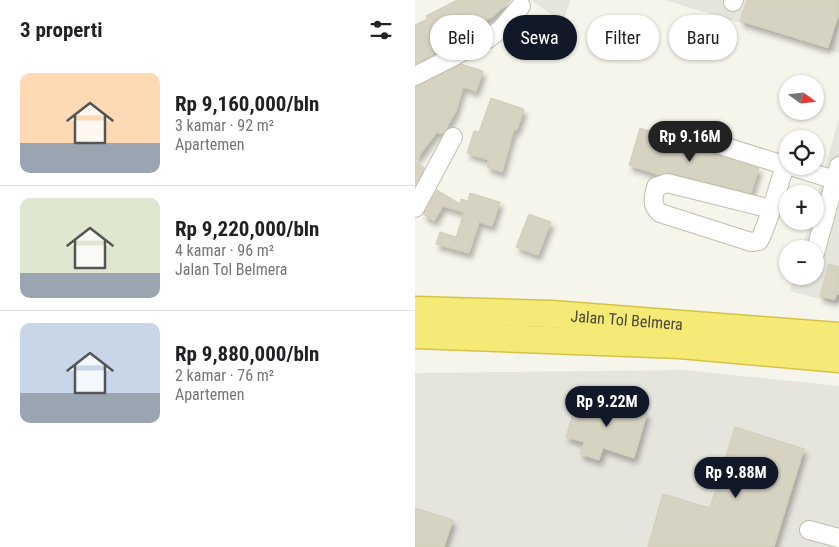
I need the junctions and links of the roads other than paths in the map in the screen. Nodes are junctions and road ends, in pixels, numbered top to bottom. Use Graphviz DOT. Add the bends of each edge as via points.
graph roads {
  1 [pos="521,6"];
  2 [pos="415,76"];
  3 [pos="675,131"];
  4 [pos="453,137"];
  5 [pos="779,164"];
  6 [pos="824,171"];
  7 [pos="837,173"];
  8 [pos="784,175"];
  9 [pos="415,208"];
  10 [pos="771,209"];
  11 [pos="819,240"];
  12 [pos="415,310"];
  13 [pos="415,335"];
  14 [pos="839,336"];
  15 [pos="839,359"];
  16 [pos="809,530"];
  17 [pos="839,538"];
  1 -- 2 [label="street" via="488,39"];
  3 -- 5 [label="street"];
  4 -- 9 [label="street"];
  6 -- 7 [label="street"];
  7 -- 11 [label="street"];
  8 -- 10 [label="street"];
  10 -- 10 [label="street" via="759,241 751,242 660,213 654,208 653,201 656,187 667,183"];
  12 -- 14 [label="highway, Jalan Tol Belmera" via="551,314"];
  13 -- 15 [label="highway, Jalan Tol Belmera" via="679,345"];
  16 -- 17 [label="street"];
}
